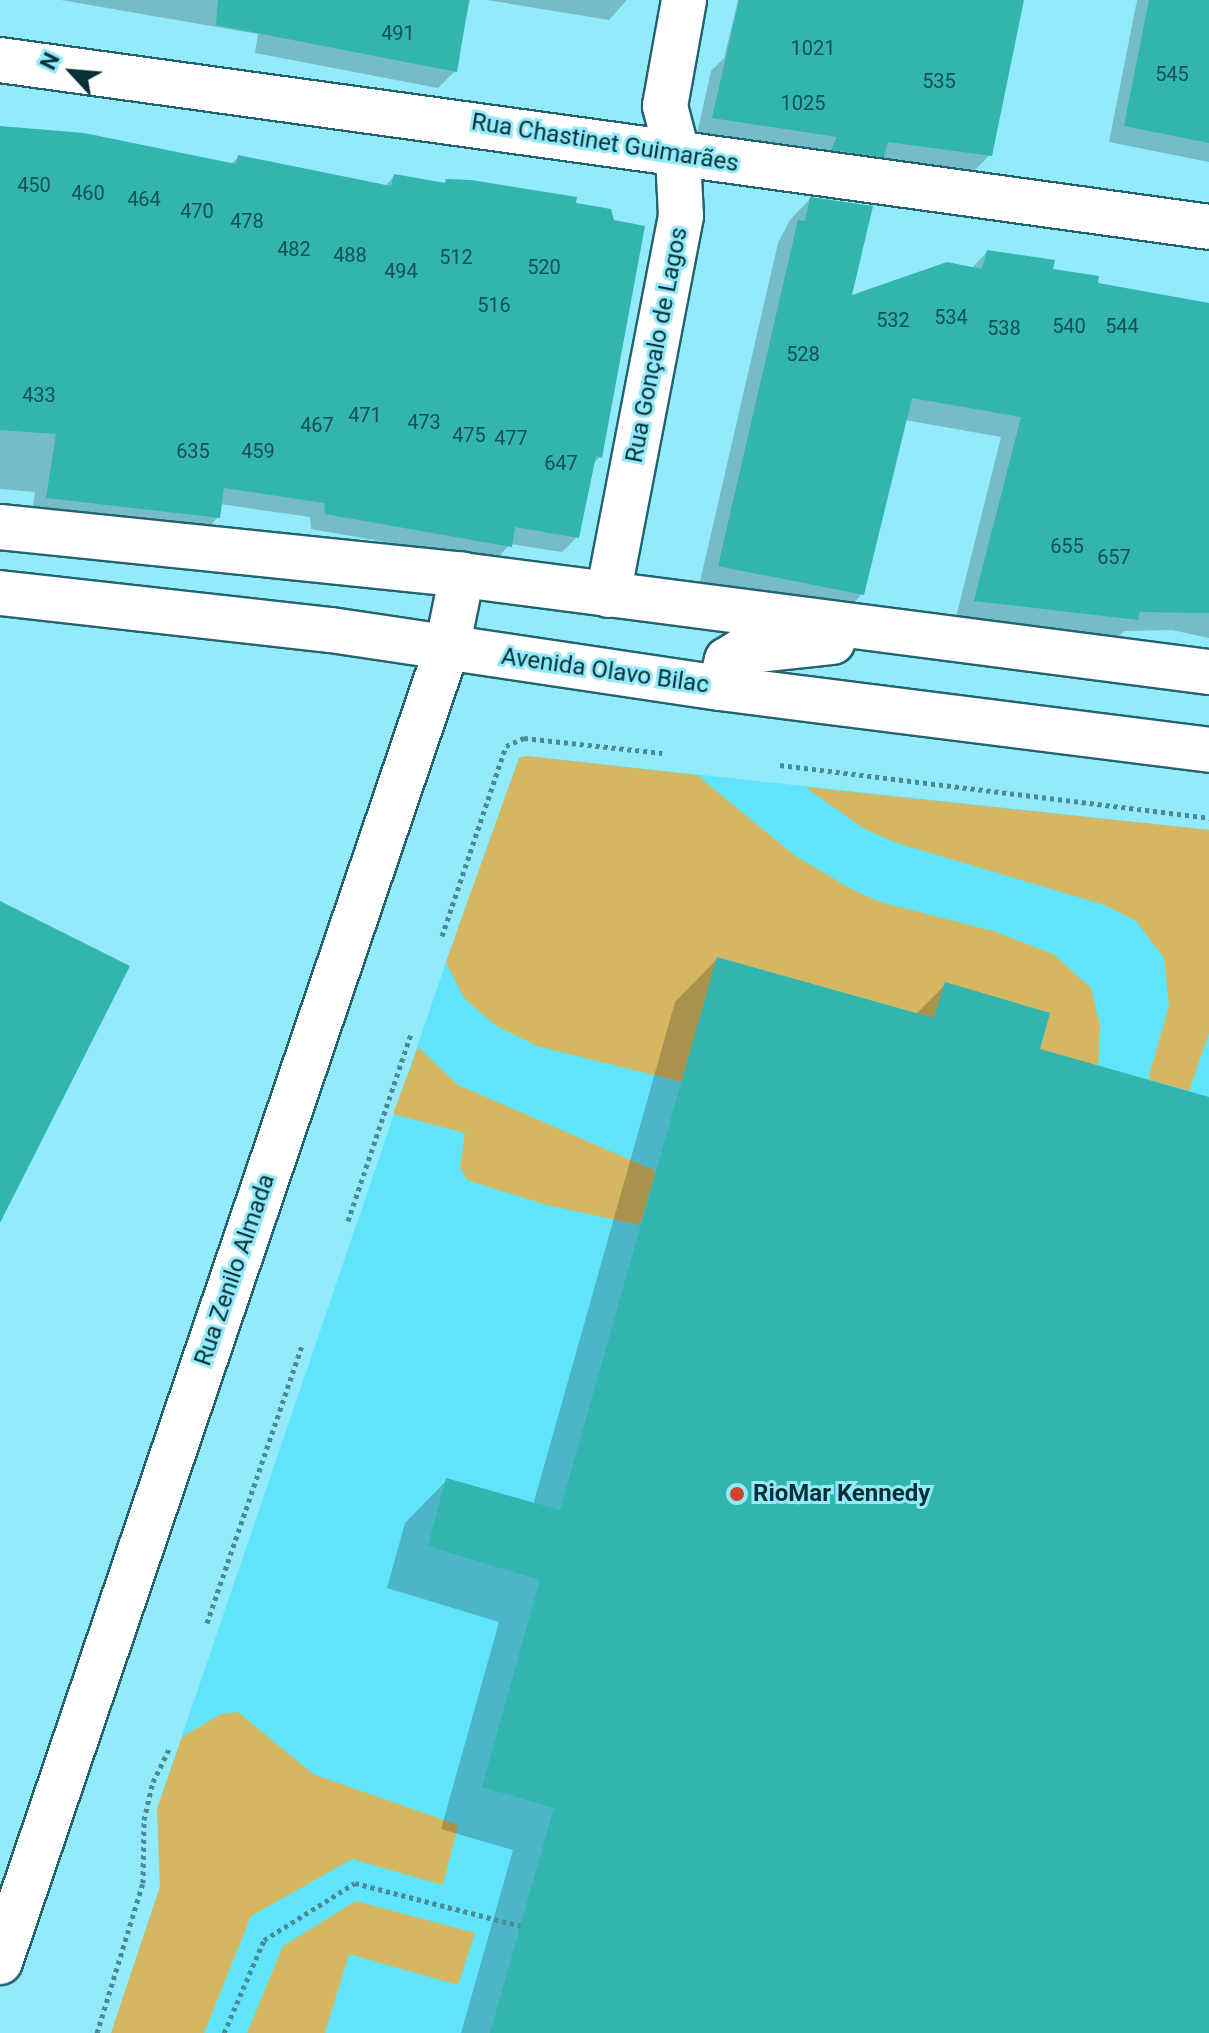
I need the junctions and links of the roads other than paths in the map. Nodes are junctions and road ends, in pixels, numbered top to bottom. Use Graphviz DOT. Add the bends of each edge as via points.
graph roads {
  1 [pos="684,0"];
  2 [pos="0,60"];
  3 [pos="678,156"];
  4 [pos="1209,227"];
  5 [pos="0,527"];
  6 [pos="462,575"];
  7 [pos="0,593"];
  8 [pos="608,595"];
  9 [pos="914,634"];
  10 [pos="447,648"];
  11 [pos="1209,672"];
  12 [pos="720,688"];
  13 [pos="1209,750"];
  14 [pos="3,1943"];
  1 -- 3 [label="street, Rua Gonçalo de Lagos" via="665,106"];
  2 -- 3 [label="street, Rua Chastinet Guimarães" via="486,123"];
  3 -- 4 [label="street, Rua Chastinet Guimarães"];
  3 -- 8 [label="street, Rua Gonçalo de Lagos" via="681,216"];
  5 -- 6 [label="street"];
  6 -- 8 [label="street"];
  6 -- 10 [label="street, Rua Zenilo Almada"];
  7 -- 10 [label="street, Avenida Olavo Bilac"];
  8 -- 9 [label="street"];
  9 -- 11 [label="street"];
  9 -- 12 [label="street" via="740,652 727,660"];
  10 -- 12 [label="street, Avenida Olavo Bilac"];
  10 -- 14 [label="street, Rua Zenilo Almada"];
  12 -- 13 [label="street, Avenida Olavo Bilac"];
}
